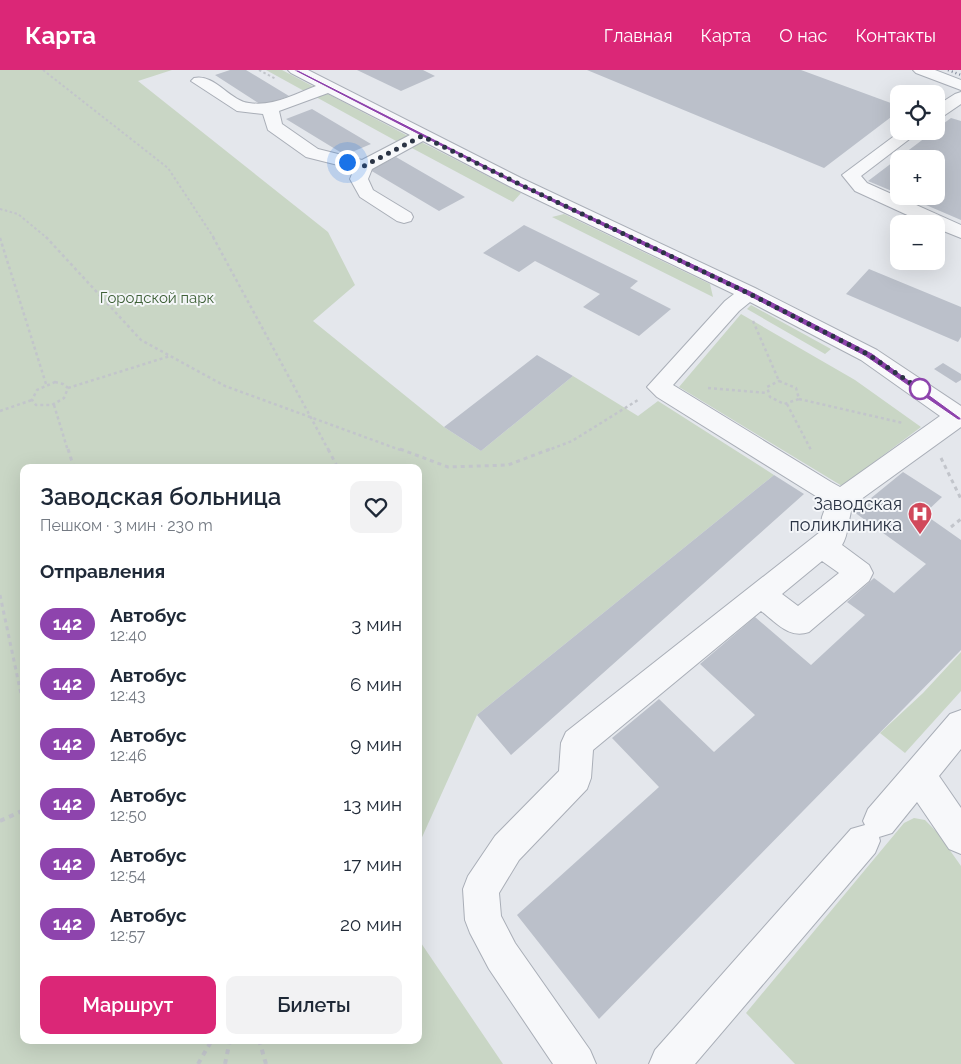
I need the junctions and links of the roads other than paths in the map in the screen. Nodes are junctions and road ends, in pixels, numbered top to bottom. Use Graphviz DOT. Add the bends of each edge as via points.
graph roads {
  1 [pos="296,70"];
  2 [pos="921,70"];
  3 [pos="199,81"];
  4 [pos="961,85"];
  5 [pos="329,87"];
  6 [pos="961,96"];
  7 [pos="945,108"];
  8 [pos="270,109"];
  9 [pos="422,136"];
  10 [pos="900,140"];
  11 [pos="364,166"];
  12 [pos="404,217"];
  13 [pos="961,232"];
  14 [pos="748,293"];
  15 [pos="959,416"];
  16 [pos="842,499"];
  17 [pos="822,546"];
  18 [pos="762,595"];
  19 [pos="961,725"];
  20 [pos="919,776"];
  21 [pos="961,837"];
  22 [pos="576,1064"];
  23 [pos="669,1064"];
  1 -- 5 [label="street"];
  2 -- 4 [label="street"];
  3 -- 8 [label="street" via="243,108"];
  5 -- 8 [label="street"];
  5 -- 9 [label="street"];
  6 -- 7 [label="street"];
  8 -- 11 [label="street" via="274,126 312,153"];
  9 -- 11 [label="street"];
  9 -- 14 [label="street"];
  10 -- 13 [label="street" via="851,175 862,186"];
  11 -- 12 [label="street" via="359,179 366,193"];
  14 -- 15 [label="street" via="869,355"];
  14 -- 16 [label="street" via="732,306 662,389"];
  15 -- 16 [label="street"];
  16 -- 17 [label="street" via="835,517 833,537"];
  17 -- 18 [label="street"];
  17 -- 18 [label="street" via="859,573 799,623"];
  18 -- 22 [label="street" via="577,743 575,778 507,848 481,889 483,920 502,956"];
  19 -- 20 [label="street"];
  20 -- 21 [label="street"];
  20 -- 23 [label="street"];
}
